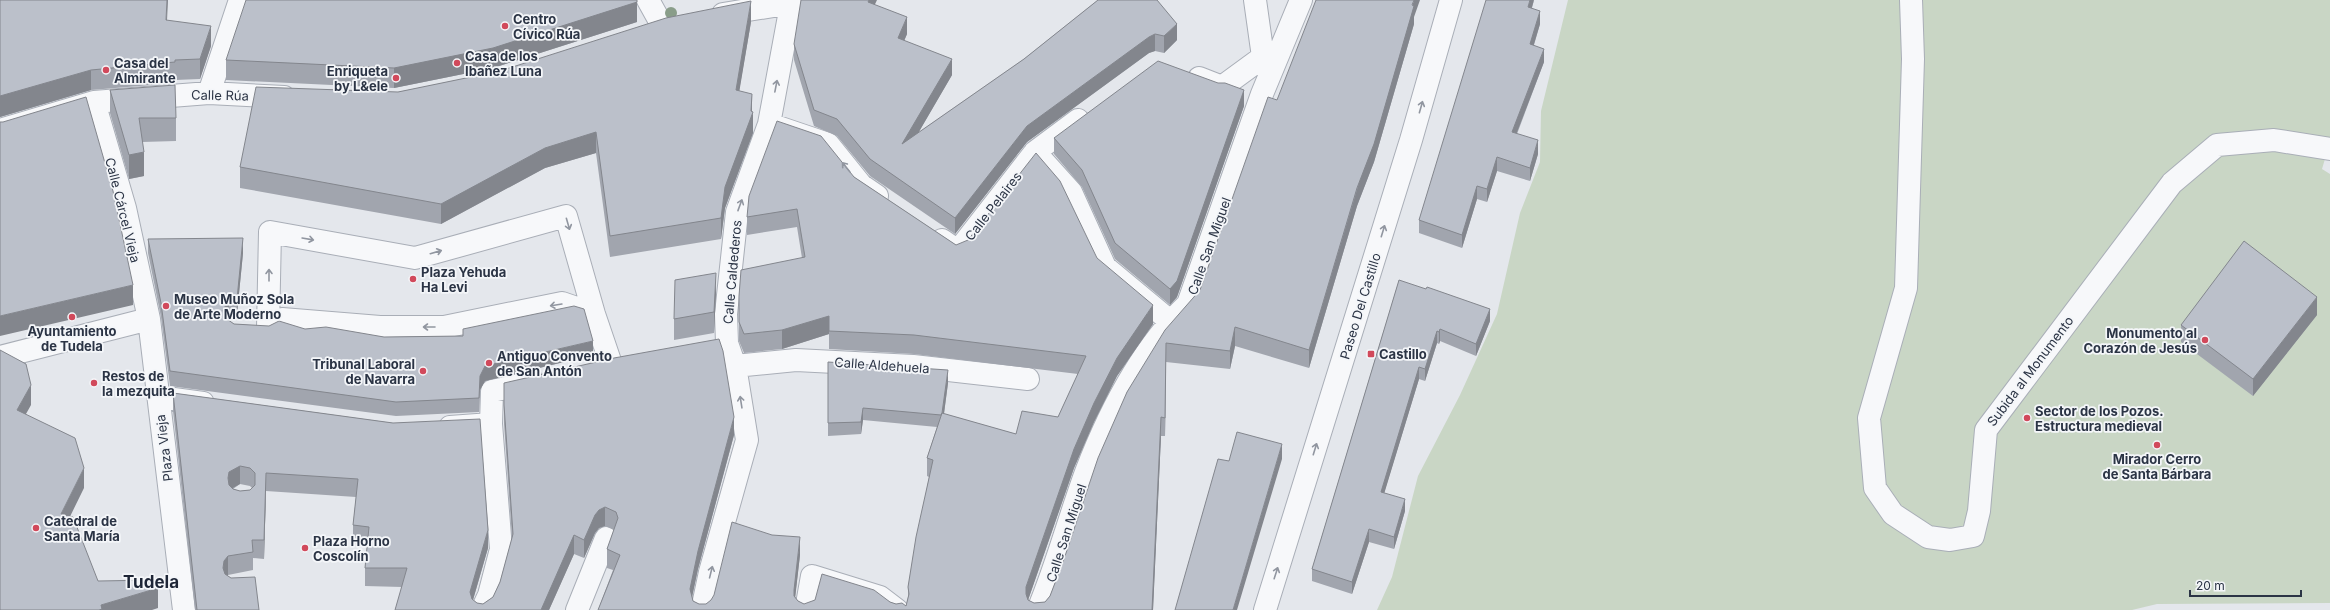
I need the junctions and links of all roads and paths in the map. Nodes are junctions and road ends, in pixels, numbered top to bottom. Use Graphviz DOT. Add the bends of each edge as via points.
graph roads {
  1 [pos="240,0"];
  2 [pos="648,0"];
  3 [pos="1255,0"];
  4 [pos="1301,0"];
  5 [pos="1451,0"];
  6 [pos="1911,0"];
  7 [pos="792,2"];
  8 [pos="706,18"];
  9 [pos="684,22"];
  10 [pos="663,27"];
  11 [pos="640,34"];
  12 [pos="1178,71"];
  13 [pos="209,93"];
  14 [pos="303,97"];
  15 [pos="94,102"];
  16 [pos="1092,110"];
  17 [pos="769,124"];
  18 [pos="0,130"];
  19 [pos="2330,149"];
  20 [pos="1035,152"];
  21 [pos="893,207"];
  22 [pos="926,229"];
  23 [pos="155,241"];
  24 [pos="132,242"];
  25 [pos="594,314"];
  26 [pos="153,320"];
  27 [pos="1170,321"];
  28 [pos="727,343"];
  29 [pos="704,348"];
  30 [pos="0,357"];
  31 [pos="634,360"];
  32 [pos="611,364"];
  33 [pos="735,366"];
  34 [pos="589,369"];
  35 [pos="552,378"];
  36 [pos="1028,378"];
  37 [pos="159,397"];
  38 [pos="221,405"];
  39 [pos="491,424"];
  40 [pos="431,428"];
  41 [pos="606,538"];
  42 [pos="186,596"];
  43 [pos="482,610"];
  44 [pos="577,610"];
  45 [pos="702,610"];
  46 [pos="806,610"];
  47 [pos="897,610"];
  48 [pos="1038,610"];
  49 [pos="1265,610"];
  1 -- 13 [label="street"];
  2 -- 10 [label="street"];
  3 -- 12 [label="street" via="1263,57 1222,87"];
  4 -- 27 [label="street, Calle San Miguel" via="1262,94 1188,304"];
  49 -- 5 [label="street, Paseo Del Castillo, one-way" via="1409,148"];
  6 -- 19 [label="street, Subida al Monumento" via="1914,59 1906,288 1869,418 1874,488 1893,514 1928,537 1950,540 1973,536 1979,511 1986,430 2172,183 2217,145 2274,140"];
  7 -- 8 [label="street"];
  17 -- 7 [label="street, Calle Caldederos, one-way"];
  9 -- 10 [label="street"];
  10 -- 11 [label="street"];
  13 -- 14 [label="street, Calle Rúa"];
  13 -- 15 [label="street, Calle Rúa"];
  15 -- 18 [label="street, Calle Rúa"];
  15 -- 24 [label="street, Calle Cárcel Vieja" via="125,208"];
  16 -- 20 [label="street, Calle Pelaires"];
  21 -- 17 [label="street, one-way" via="861,185 828,144"];
  28 -- 17 [label="street, Calle Caldederos, one-way" via="726,314 737,212"];
  20 -- 22 [label="street, Calle Pelaires" via="958,250"];
  20 -- 27 [label="street" via="1071,192 1105,267"];
  23 -- 24 [label="street"];
  24 -- 26 [label="street, Calle Cárcel Vieja"];
  25 -- 25 [label="street, one-way" via="562,303 444,327 380,327 282,319 258,327 270,232 415,258 566,216"];
  25 -- 32 [label="street"];
  26 -- 30 [label="street"];
  26 -- 37 [label="street, Plaza Vieja"];
  27 -- 48 [label="street, Calle San Miguel" via="1146,354 1115,406 1086,472 1054,572"];
  28 -- 29 [label="street"];
  28 -- 33 [label="street, Calle Caldederos"];
  31 -- 32 [label="street"];
  32 -- 34 [label="street"];
  33 -- 36 [label="street, Calle Aldehuela" via="796,360 913,366"];
  45 -- 33 [label="street, Calle Caldederos, one-way" via="746,440"];
  35 -- 39 [label="street" via="492,391"];
  37 -- 38 [label="street"];
  37 -- 42 [label="street, Plaza Vieja"];
  39 -- 40 [label="street"];
  39 -- 43 [label="street" via="500,549 489,595"];
  41 -- 44 [label="street"];
  46 -- 47 [label="street" via="812,576 880,596"];
}
